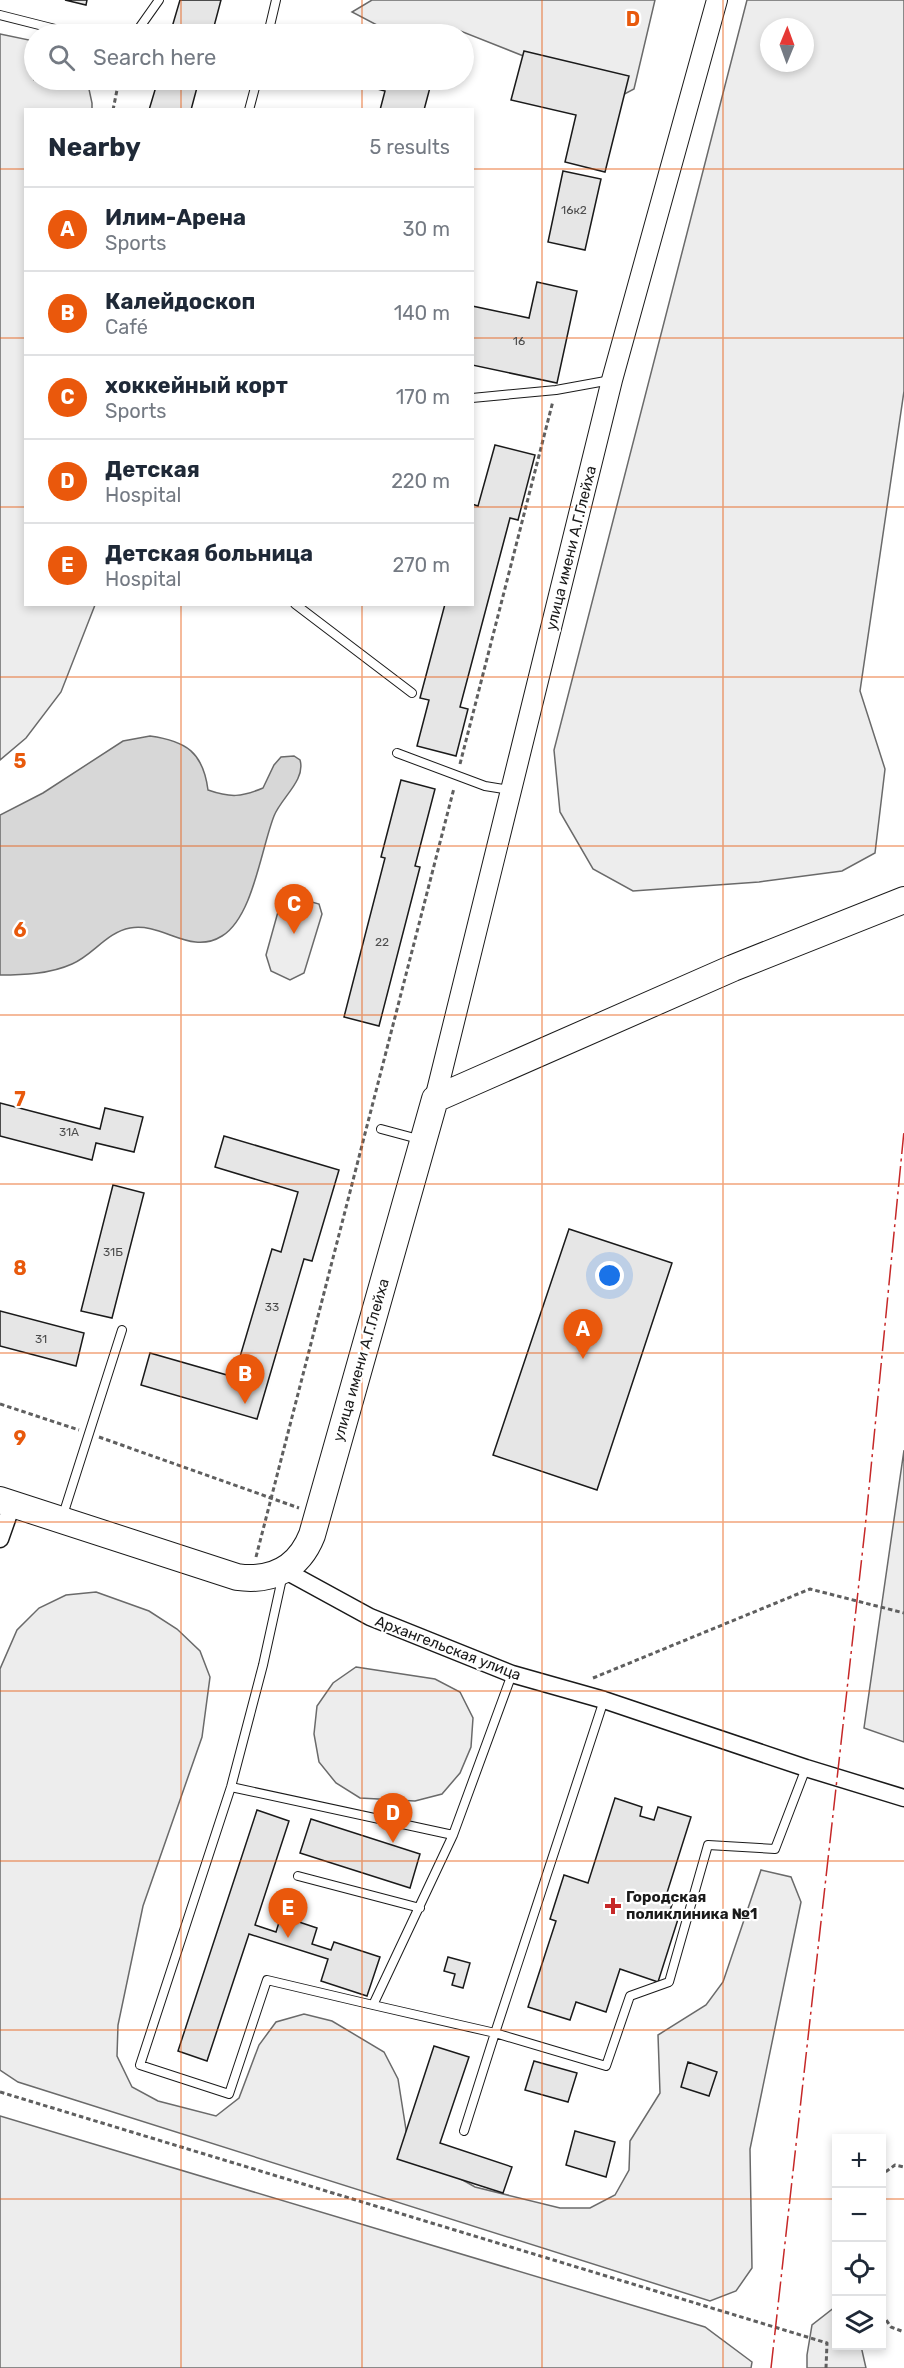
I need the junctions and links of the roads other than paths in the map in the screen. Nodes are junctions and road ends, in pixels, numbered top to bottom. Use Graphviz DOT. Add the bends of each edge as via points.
graph roads {
  1 [pos="159,0"];
  2 [pos="276,0"];
  3 [pos="717,0"];
  4 [pos="0,15"];
  5 [pos="36,24"];
  6 [pos="142,24"];
  7 [pos="270,24"];
  8 [pos="254,90"];
  9 [pos="250,108"];
  10 [pos="612,380"];
  11 [pos="474,398"];
  12 [pos="298,606"];
  13 [pos="412,693"];
  14 [pos="397,753"];
  15 [pos="512,791"];
  16 [pos="904,900"];
  17 [pos="435,1099"];
  18 [pos="381,1129"];
  19 [pos="424,1141"];
  20 [pos="122,1330"];
  21 [pos="6,1502"];
  22 [pos="62,1520"];
  23 [pos="0,1539"];
  24 [pos="284,1570"];
  25 [pos="512,1674"];
  26 [pos="604,1700"];
  27 [pos="806,1768"];
  28 [pos="231,1787"];
  29 [pos="904,1798"];
  30 [pos="453,1835"];
  31 [pos="298,1876"];
  32 [pos="420,1908"];
  33 [pos="373,2005"];
  34 [pos="495,2033"];
  35 [pos="464,2131"];
  1 -- 6 [label="lane"];
  2 -- 7 [label="lane"];
  3 -- 10 [label="street, улица имени А.Г.Глейха"];
  4 -- 5 [label="lane"];
  8 -- 9 [label="lane"];
  10 -- 11 [label="lane"];
  10 -- 15 [label="street, улица имени А.Г.Глейха"];
  12 -- 13 [label="lane"];
  14 -- 15 [label="lane" via="484,786"];
  15 -- 17 [label="street, улица имени А.Г.Глейха"];
  16 -- 17 [label="main road" via="733,968"];
  17 -- 19 [label="main road, улица имени А.Г.Глейха"];
  18 -- 19 [label="lane"];
  19 -- 24 [label="main road, улица имени А.Г.Глейха" via="308,1546"];
  20 -- 22 [label="lane"];
  21 -- 22 [label="main road"];
  21 -- 23 [label="street"];
  22 -- 24 [label="main road" via="237,1578 263,1578"];
  24 -- 25 [label="street, Архангельская улица" via="370,1617"];
  24 -- 28 [label="lane"];
  25 -- 26 [label="street, Архангельская улица"];
  25 -- 30 [label="lane"];
  26 -- 27 [label="street, Архангельская улица"];
  26 -- 34 [label="lane"];
  27 -- 29 [label="street, Архангельская улица"];
  27 -- 34 [label="lane" via="775,1849 708,1845 669,1982 630,1996 606,2066"];
  28 -- 30 [label="lane"];
  28 -- 33 [label="lane" via="140,2065 229,2094 267,1980"];
  30 -- 32 [label="lane"];
  31 -- 32 [label="lane"];
  32 -- 33 [label="lane"];
  33 -- 34 [label="lane"];
  34 -- 35 [label="lane"];
}
